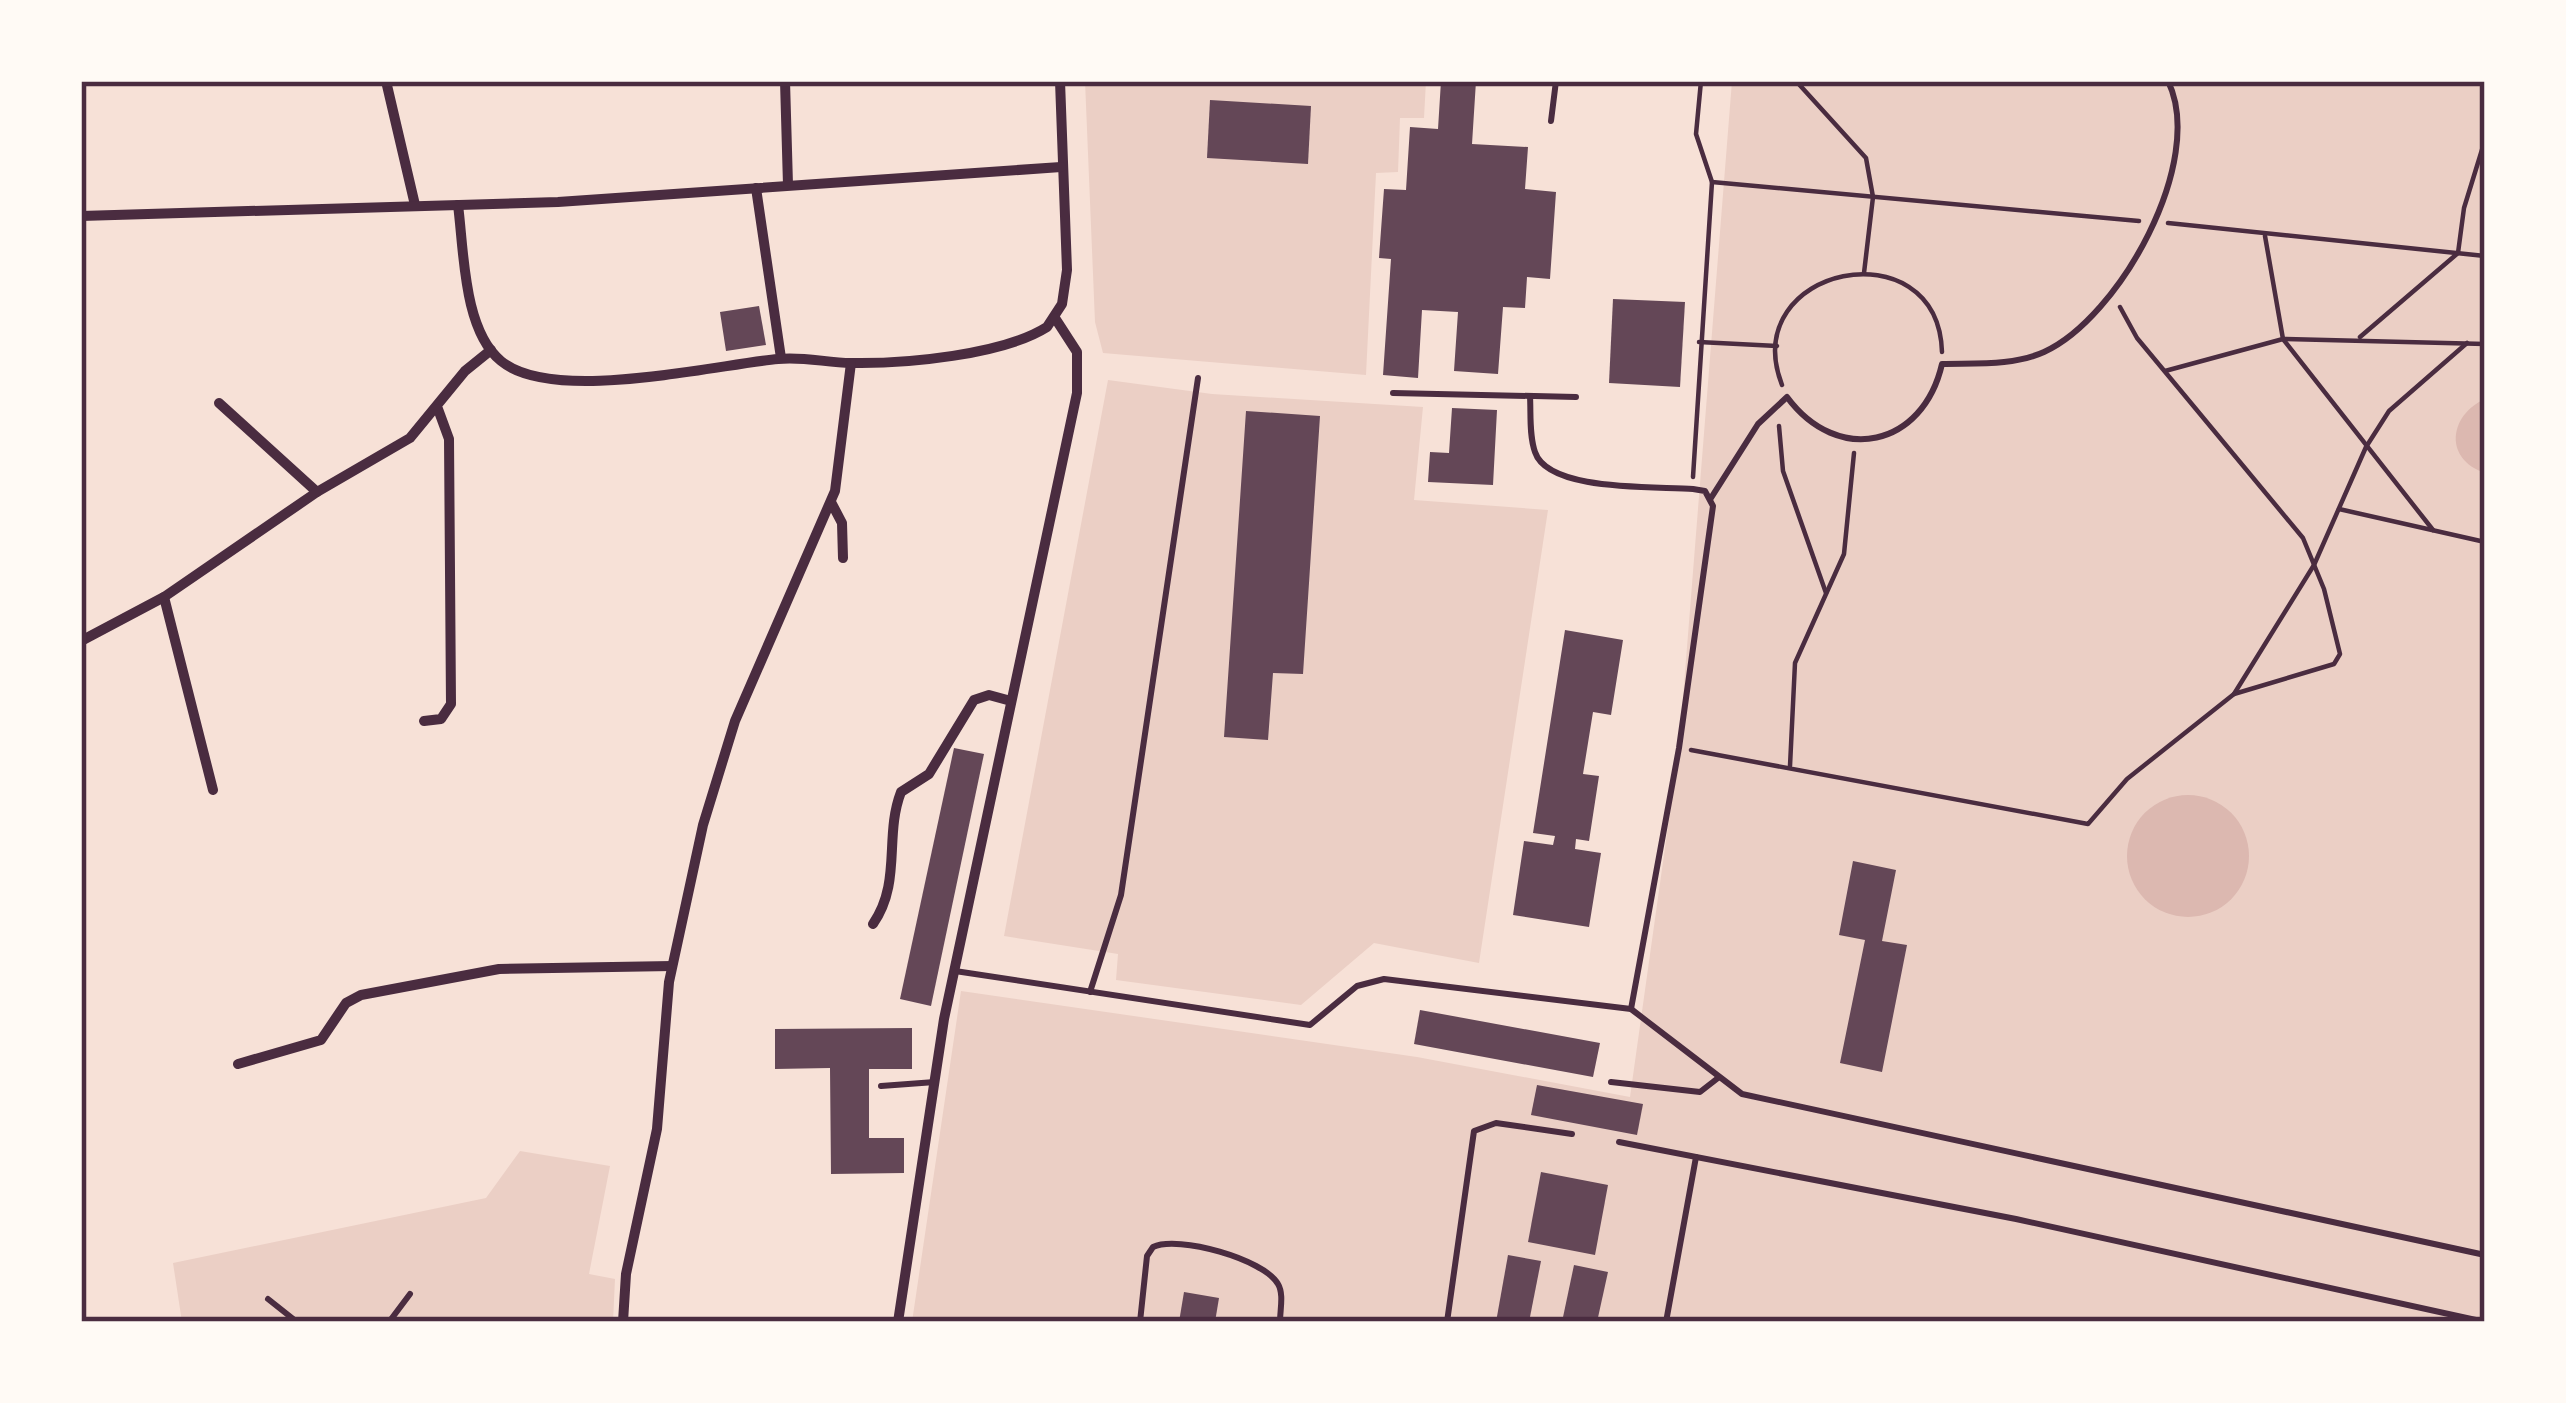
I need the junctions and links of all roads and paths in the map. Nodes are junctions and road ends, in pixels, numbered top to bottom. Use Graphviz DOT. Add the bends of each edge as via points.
graph roads {
  1 [pos="386,81"];
  2 [pos="785,81"];
  3 [pos="1060,81"];
  4 [pos="1556,81"];
  5 [pos="1701,81"];
  6 [pos="1796,81"];
  7 [pos="2168,81"];
  8 [pos="1551,121"];
  9 [pos="2485,140"];
  10 [pos="1061,166"];
  11 [pos="1712,182"];
  12 [pos="788,185"];
  13 [pos="755,188"];
  14 [pos="1873,197"];
  15 [pos="416,205"];
  16 [pos="458,205"];
  17 [pos="81,217"];
  18 [pos="2152,222"];
  19 [pos="2264,233"];
  20 [pos="2458,253"];
  21 [pos="2485,256"];
  22 [pos="1864,273"];
  23 [pos="2114,295"];
  24 [pos="1055,318"];
  25 [pos="2360,337"];
  26 [pos="2283,339"];
  27 [pos="1698,342"];
  28 [pos="2467,343"];
  29 [pos="2485,344"];
  30 [pos="1777,346"];
  31 [pos="490,350"];
  32 [pos="781,358"];
  33 [pos="851,363"];
  34 [pos="1942,364"];
  35 [pos="2164,371"];
  36 [pos="1198,378"];
  37 [pos="1393,393"];
  38 [pos="1530,396"];
  39 [pos="1576,397"];
  40 [pos="1787,397"];
  41 [pos="219,403"];
  42 [pos="1776,404"];
  43 [pos="438,409"];
  44 [pos="1856,440"];
  45 [pos="2366,447"];
  46 [pos="1693,488"];
  47 [pos="317,492"];
  48 [pos="1711,498"];
  49 [pos="831,502"];
  50 [pos="2338,509"];
  51 [pos="2433,530"];
  52 [pos="2485,542"];
  53 [pos="843,558"];
  54 [pos="2314,565"];
  55 [pos="1826,592"];
  56 [pos="164,597"];
  57 [pos="81,641"];
  58 [pos="2234,694"];
  59 [pos="1011,701"];
  60 [pos="424,721"];
  61 [pos="1679,748"];
  62 [pos="1790,766"];
  63 [pos="213,790"];
  64 [pos="873,924"];
  65 [pos="672,966"];
  66 [pos="954,971"];
  67 [pos="1090,992"];
  68 [pos="1631,1009"];
  69 [pos="238,1064"];
  70 [pos="1718,1078"];
  71 [pos="934,1082"];
  72 [pos="1611,1082"];
  73 [pos="881,1086"];
  74 [pos="1572,1134"];
  75 [pos="1618,1142"];
  76 [pos="1696,1157"];
  77 [pos="2485,1256"];
  78 [pos="410,1294"];
  79 [pos="268,1299"];
  80 [pos="297,1322"];
  81 [pos="389,1322"];
  82 [pos="623,1322"];
  83 [pos="898,1322"];
  84 [pos="1140,1322"];
  85 [pos="1280,1322"];
  86 [pos="1447,1322"];
  87 [pos="1666,1322"];
  88 [pos="2485,1322"];
  1 -- 15 [label="street"];
  2 -- 12 [label="street"];
  3 -- 10 [label="street"];
  4 -- 8 [label="lane"];
  5 -- 11 [label="path" via="1695,120"];
  6 -- 14 [label="path" via="1866,158"];
  7 -- 18 [label="lane" via="2171,164"];
  9 -- 20 [label="path"];
  10 -- 12 [label="street"];
  10 -- 24 [label="street" via="1066,270"];
  11 -- 14 [label="path"];
  11 -- 27 [label="path"];
  12 -- 13 [label="street"];
  13 -- 16 [label="street"];
  13 -- 32 [label="street"];
  14 -- 18 [label="path"];
  14 -- 22 [label="path"];
  15 -- 16 [label="street"];
  15 -- 17 [label="street"];
  16 -- 31 [label="street" via="474,308"];
  18 -- 19 [label="path"];
  18 -- 23 [label="lane"];
  19 -- 20 [label="path"];
  19 -- 26 [label="path"];
  20 -- 21 [label="path"];
  20 -- 25 [label="path"];
  22 -- 30 [label="path" via="1813,286 1786,316"];
  22 -- 34 [label="path" via="1893,279 1926,304"];
  23 -- 34 [label="lane" via="2048,350 2011,362"];
  23 -- 35 [label="path"];
  24 -- 33 [label="street" via="1006,345"];
  24 -- 59 [label="street" via="1077,352 1077,393"];
  25 -- 26 [label="path"];
  25 -- 28 [label="path"];
  26 -- 35 [label="path"];
  26 -- 45 [label="path"];
  27 -- 30 [label="path"];
  27 -- 46 [label="path"];
  28 -- 29 [label="path"];
  28 -- 45 [label="path" via="2408,392"];
  30 -- 40 [label="path"];
  31 -- 32 [label="street" via="518,372 565,380 705,373"];
  31 -- 43 [label="street"];
  32 -- 33 [label="street"];
  33 -- 49 [label="street"];
  34 -- 44 [label="lane" via="1914,419"];
  35 -- 54 [label="path" via="2303,538"];
  36 -- 67 [label="lane" via="1121,896"];
  37 -- 38 [label="lane"];
  38 -- 39 [label="lane"];
  38 -- 46 [label="lane" via="1535,454 1552,474"];
  40 -- 42 [label="lane"];
  40 -- 44 [label="lane" via="1816,427"];
  41 -- 47 [label="street"];
  42 -- 48 [label="lane"];
  42 -- 55 [label="path" via="1783,472"];
  43 -- 47 [label="street" via="410,438"];
  43 -- 60 [label="street" via="449,439 452,704 441,719"];
  44 -- 55 [label="path" via="1844,554"];
  45 -- 50 [label="path"];
  45 -- 51 [label="path"];
  46 -- 48 [label="lane"];
  47 -- 56 [label="street"];
  48 -- 61 [label="lane"];
  49 -- 53 [label="street" via="842,523"];
  49 -- 65 [label="street" via="735,721"];
  50 -- 51 [label="path"];
  50 -- 54 [label="path"];
  51 -- 52 [label="path"];
  54 -- 58 [label="path"];
  54 -- 58 [label="path" via="2340,654 2334,664"];
  55 -- 62 [label="path" via="1795,663"];
  56 -- 57 [label="street"];
  56 -- 63 [label="street"];
  58 -- 62 [label="path" via="2126,779 2088,824"];
  59 -- 64 [label="street" via="974,700 929,774 901,792 891,885"];
  59 -- 66 [label="street"];
  61 -- 62 [label="path"];
  61 -- 68 [label="lane"];
  65 -- 69 [label="street" via="499,969 361,994 321,1040"];
  65 -- 82 [label="street" via="657,1129"];
  66 -- 67 [label="lane"];
  66 -- 71 [label="street"];
  67 -- 68 [label="lane" via="1310,1025 1357,986 1384,979"];
  68 -- 70 [label="lane"];
  70 -- 72 [label="lane" via="1700,1092"];
  70 -- 77 [label="lane" via="1788,1106"];
  71 -- 73 [label="lane"];
  71 -- 83 [label="street"];
  74 -- 86 [label="lane" via="1496,1123 1474,1131"];
  75 -- 76 [label="lane"];
  76 -- 87 [label="lane"];
  76 -- 88 [label="lane"];
  78 -- 81 [label="lane"];
  79 -- 80 [label="lane"];
  84 -- 85 [label="lane" via="1147,1256 1176,1242 1264,1270 1281,1292"];
}
